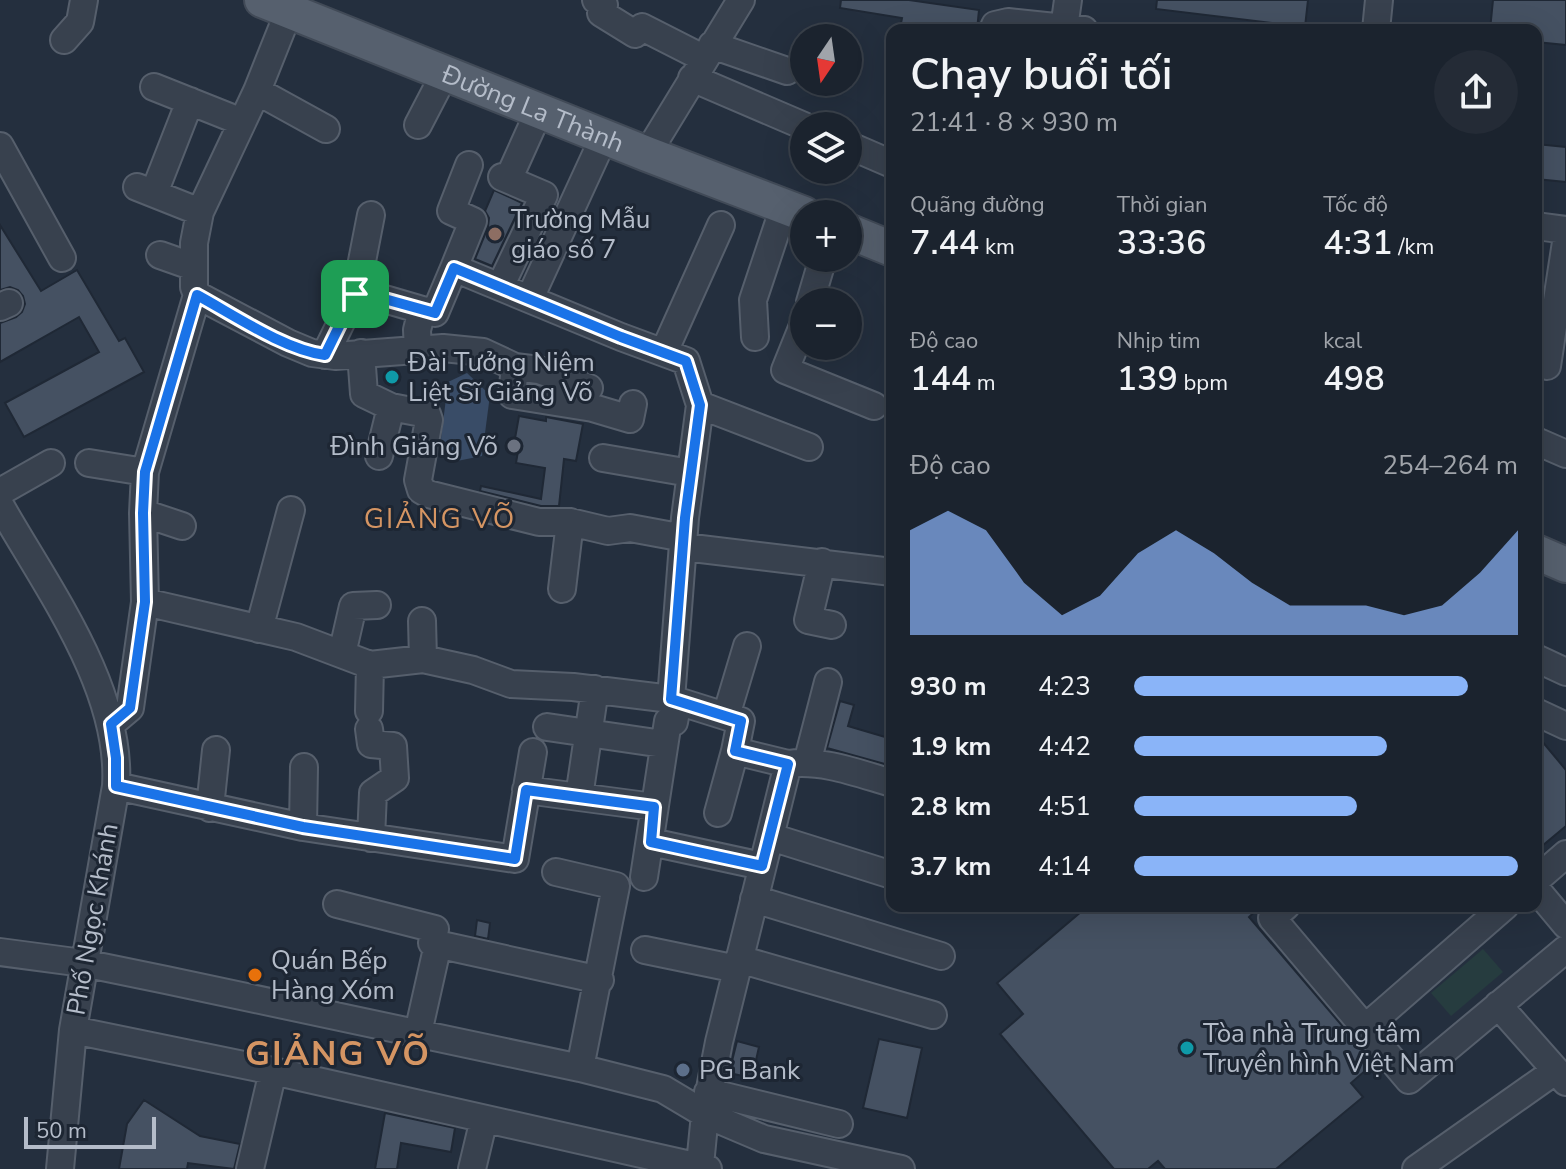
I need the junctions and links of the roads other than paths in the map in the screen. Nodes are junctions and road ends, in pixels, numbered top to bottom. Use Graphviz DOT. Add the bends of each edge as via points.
graph roads {
  1 [pos="84,0"];
  2 [pos="596,0"];
  3 [pos="741,0"];
  4 [pos="1068,0"];
  5 [pos="1379,0"];
  6 [pos="275,5"];
  7 [pos="999,24"];
  8 [pos="1027,24"];
  9 [pos="1073,24"];
  10 [pos="1377,24"];
  11 [pos="64,40"];
  12 [pos="702,60"];
  13 [pos="787,71"];
  14 [pos="445,73"];
  15 [pos="154,87"];
  16 [pos="257,91"];
  17 [pos="190,101"];
  18 [pos="539,111"];
  19 [pos="790,117"];
  20 [pos="242,122"];
  21 [pos="418,125"];
  22 [pos="326,129"];
  23 [pos="604,137"];
  24 [pos="1,149"];
  25 [pos="862,151"];
  26 [pos="647,154"];
  27 [pos="886,161"];
  28 [pos="469,165"];
  29 [pos="790,208"];
  30 [pos="200,212"];
  31 [pos="371,215"];
  32 [pos="790,219"];
  33 [pos="721,225"];
  34 [pos="1542,227"];
  35 [pos="1566,230"];
  36 [pos="862,237"];
  37 [pos="1566,242"];
  38 [pos="886,247"];
  39 [pos="160,255"];
  40 [pos="62,258"];
  41 [pos="194,267"];
  42 [pos="454,268"];
  43 [pos="500,287"];
  44 [pos="355,294"];
  45 [pos="197,295"];
  46 [pos="530,298"];
  47 [pos="422,310"];
  48 [pos="755,337"];
  49 [pos="418,350"];
  50 [pos="664,352"];
  51 [pos="361,353"];
  52 [pos="325,355"];
  53 [pos="790,358"];
  54 [pos="1547,366"];
  55 [pos="515,367"];
  56 [pos="589,388"];
  57 [pos="633,404"];
  58 [pos="700,405"];
  59 [pos="874,406"];
  60 [pos="391,407"];
  61 [pos="1542,444"];
  62 [pos="809,447"];
  63 [pos="1566,454"];
  64 [pos="379,456"];
  65 [pos="603,458"];
  66 [pos="51,463"];
  67 [pos="89,463"];
  68 [pos="145,472"];
  69 [pos="690,473"];
  70 [pos="0,492"];
  71 [pos="0,505"];
  72 [pos="291,510"];
  73 [pos="143,513"];
  74 [pos="570,522"];
  75 [pos="182,526"];
  76 [pos="684,542"];
  77 [pos="1542,555"];
  78 [pos="822,562"];
  79 [pos="1566,565"];
  80 [pos="886,571"];
  81 [pos="562,589"];
  82 [pos="145,602"];
  83 [pos="377,605"];
  84 [pos="422,621"];
  85 [pos="832,625"];
  86 [pos="259,629"];
  87 [pos="747,646"];
  88 [pos="651,651"];
  89 [pos="342,654"];
  90 [pos="423,659"];
  91 [pos="1542,661"];
  92 [pos="370,665"];
  93 [pos="1566,672"];
  94 [pos="828,682"];
  95 [pos="595,689"];
  96 [pos="669,699"];
  97 [pos="1542,715"];
  98 [pos="726,716"];
  99 [pos="111,724"];
  100 [pos="1566,726"];
  101 [pos="547,727"];
  102 [pos="590,732"];
  103 [pos="663,744"];
  104 [pos="216,750"];
  105 [pos="735,751"];
  106 [pos="533,752"];
  107 [pos="798,763"];
  108 [pos="304,767"];
  109 [pos="886,781"];
  110 [pos="116,786"];
  111 [pos="526,790"];
  112 [pos="579,797"];
  113 [pos="654,807"];
  114 [pos="210,808"];
  115 [pos="718,813"];
  116 [pos="303,827"];
  117 [pos="771,837"];
  118 [pos="371,838"];
  119 [pos="651,842"];
  120 [pos="1566,854"];
  121 [pos="762,866"];
  122 [pos="556,872"];
  123 [pos="886,873"];
  124 [pos="1542,875"];
  125 [pos="644,877"];
  126 [pos="1542,896"];
  127 [pos="754,899"];
  128 [pos="337,904"];
  129 [pos="1279,912"];
  130 [pos="1497,912"];
  131 [pos="1566,925"];
  132 [pos="438,944"];
  133 [pos="1566,949"];
  134 [pos="645,950"];
  135 [pos="0,952"];
  136 [pos="941,956"];
  137 [pos="83,963"];
  138 [pos="738,964"];
  139 [pos="600,980"];
  140 [pos="1498,1005"];
  141 [pos="933,1015"];
  142 [pos="1365,1028"];
  143 [pos="73,1030"];
  144 [pos="418,1033"];
  145 [pos="580,1068"];
  146 [pos="273,1071"];
  147 [pos="1561,1077"];
  148 [pos="1566,1098"];
  149 [pos="707,1103"];
  150 [pos="484,1119"];
  151 [pos="839,1124"];
  152 [pos="704,1167"];
  153 [pos="60,1169"];
  154 [pos="250,1169"];
  155 [pos="472,1169"];
  156 [pos="901,1169"];
  157 [pos="1416,1169"];
  1 -- 11 [label="street" via="80,22"];
  2 -- 12 [label="street" via="604,5 601,13 619,25 635,34 637,17"];
  3 -- 12 [label="street"];
  4 -- 9 [label="street"];
  5 -- 10 [label="street"];
  6 -- 14 [label="main road, Đường La Thành"];
  6 -- 16 [label="street"];
  7 -- 8 [label="street"];
  12 -- 13 [label="street"];
  12 -- 19 [label="street"];
  12 -- 26 [label="street"];
  14 -- 18 [label="main road, Đường La Thành"];
  14 -- 21 [label="street"];
  15 -- 17 [label="street"];
  16 -- 20 [label="street"];
  16 -- 22 [label="street"];
  17 -- 20 [label="street"];
  17 -- 30 [label="street" via="145,190"];
  18 -- 23 [label="main road, Đường La Thành"];
  18 -- 43 [label="street" via="507,174 544,195"];
  20 -- 30 [label="street"];
  23 -- 26 [label="main road, Đường La Thành"];
  23 -- 46 [label="street"];
  24 -- 40 [label="street"];
  25 -- 27 [label="street"];
  26 -- 29 [label="main road, Đường La Thành"];
  28 -- 42 [label="street" via="451,211 473,221"];
  30 -- 41 [label="street"];
  31 -- 44 [label="street"];
  32 -- 48 [label="street" via="753,300"];
  33 -- 50 [label="street"];
  34 -- 35 [label="street"];
  36 -- 38 [label="main road"];
  37 -- 54 [label="street"];
  39 -- 41 [label="street"];
  41 -- 45 [label="street"];
  42 -- 43 [label="street"];
  42 -- 47 [label="street" via="435,313"];
  43 -- 46 [label="street"];
  44 -- 47 [label="street"];
  44 -- 52 [label="street"];
  45 -- 52 [label="street" via="288,343"];
  45 -- 68 [label="street"];
  46 -- 50 [label="street"];
  47 -- 49 [label="street"];
  49 -- 51 [label="street"];
  49 -- 55 [label="street" via="483,352"];
  50 -- 58 [label="street" via="686,361"];
  51 -- 52 [label="street"];
  51 -- 60 [label="street" via="364,394"];
  53 -- 59 [label="street" via="785,370"];
  55 -- 56 [label="street"];
  55 -- 57 [label="street" via="512,395 630,419"];
  58 -- 62 [label="street"];
  58 -- 69 [label="street"];
  60 -- 64 [label="street"];
  60 -- 74 [label="street" via="427,414 421,490 526,519"];
  61 -- 63 [label="street"];
  65 -- 69 [label="street"];
  66 -- 70 [label="street"];
  67 -- 68 [label="street"];
  68 -- 73 [label="street"];
  69 -- 76 [label="street"];
  71 -- 99 [label="street, Phố Ngọc Khánh" via="77,639"];
  72 -- 86 [label="street"];
  73 -- 75 [label="street"];
  73 -- 82 [label="street"];
  74 -- 76 [label="street" via="608,531 630,528"];
  74 -- 81 [label="street"];
  76 -- 78 [label="street"];
  76 -- 96 [label="street"];
  77 -- 79 [label="main road"];
  78 -- 80 [label="street"];
  78 -- 85 [label="street" via="808,620"];
  82 -- 86 [label="street"];
  82 -- 99 [label="street" via="130,708"];
  83 -- 89 [label="street" via="353,606"];
  84 -- 90 [label="street"];
  86 -- 89 [label="street"];
  87 -- 98 [label="street"];
  88 -- 96 [label="street" via="660,653"];
  89 -- 92 [label="street"];
  90 -- 92 [label="street"];
  90 -- 95 [label="street" via="511,684"];
  91 -- 93 [label="street"];
  92 -- 118 [label="street" via="371,744 393,746 395,778 373,793"];
  94 -- 107 [label="street"];
  95 -- 96 [label="street"];
  95 -- 102 [label="street"];
  96 -- 98 [label="street"];
  96 -- 103 [label="street" via="674,722 668,721"];
  97 -- 100 [label="street"];
  98 -- 105 [label="street" via="741,721"];
  99 -- 110 [label="street, Phố Ngọc Khánh"];
  101 -- 102 [label="street"];
  102 -- 103 [label="street"];
  102 -- 112 [label="street"];
  103 -- 113 [label="street"];
  104 -- 114 [label="street"];
  105 -- 107 [label="street"];
  105 -- 115 [label="street"];
  106 -- 111 [label="street"];
  107 -- 109 [label="street"];
  107 -- 117 [label="street"];
  108 -- 116 [label="street"];
  110 -- 114 [label="street"];
  110 -- 137 [label="street, Phố Ngọc Khánh"];
  111 -- 112 [label="street"];
  111 -- 118 [label="street" via="515,859"];
  112 -- 113 [label="street"];
  113 -- 119 [label="street"];
  114 -- 116 [label="street"];
  116 -- 118 [label="street"];
  117 -- 121 [label="street"];
  117 -- 123 [label="street"];
  119 -- 121 [label="street"];
  119 -- 125 [label="street"];
  120 -- 124 [label="street"];
  121 -- 127 [label="street"];
  122 -- 139 [label="street" via="616,886"];
  126 -- 131 [label="street"];
  127 -- 136 [label="street"];
  127 -- 138 [label="street"];
  128 -- 132 [label="street" via="435,929 432,943"];
  129 -- 142 [label="street" via="1272,918"];
  130 -- 142 [label="street"];
  132 -- 139 [label="street"];
  132 -- 144 [label="street"];
  133 -- 140 [label="street"];
  134 -- 138 [label="street"];
  135 -- 137 [label="street"];
  137 -- 143 [label="street, Phố Ngọc Khánh"];
  137 -- 144 [label="street"];
  138 -- 141 [label="street"];
  138 -- 149 [label="street"];
  139 -- 145 [label="street"];
  140 -- 142 [label="street" via="1409,1080"];
  140 -- 147 [label="street"];
  143 -- 146 [label="street"];
  143 -- 153 [label="street, Phố Ngọc Khánh"];
  144 -- 145 [label="street"];
  145 -- 149 [label="street"];
  146 -- 150 [label="street"];
  146 -- 154 [label="street"];
  147 -- 148 [label="street"];
  147 -- 157 [label="street"];
  149 -- 151 [label="street"];
  149 -- 152 [label="street"];
  149 -- 156 [label="street" via="764,1139"];
  150 -- 152 [label="street"];
  150 -- 155 [label="street"];
}
